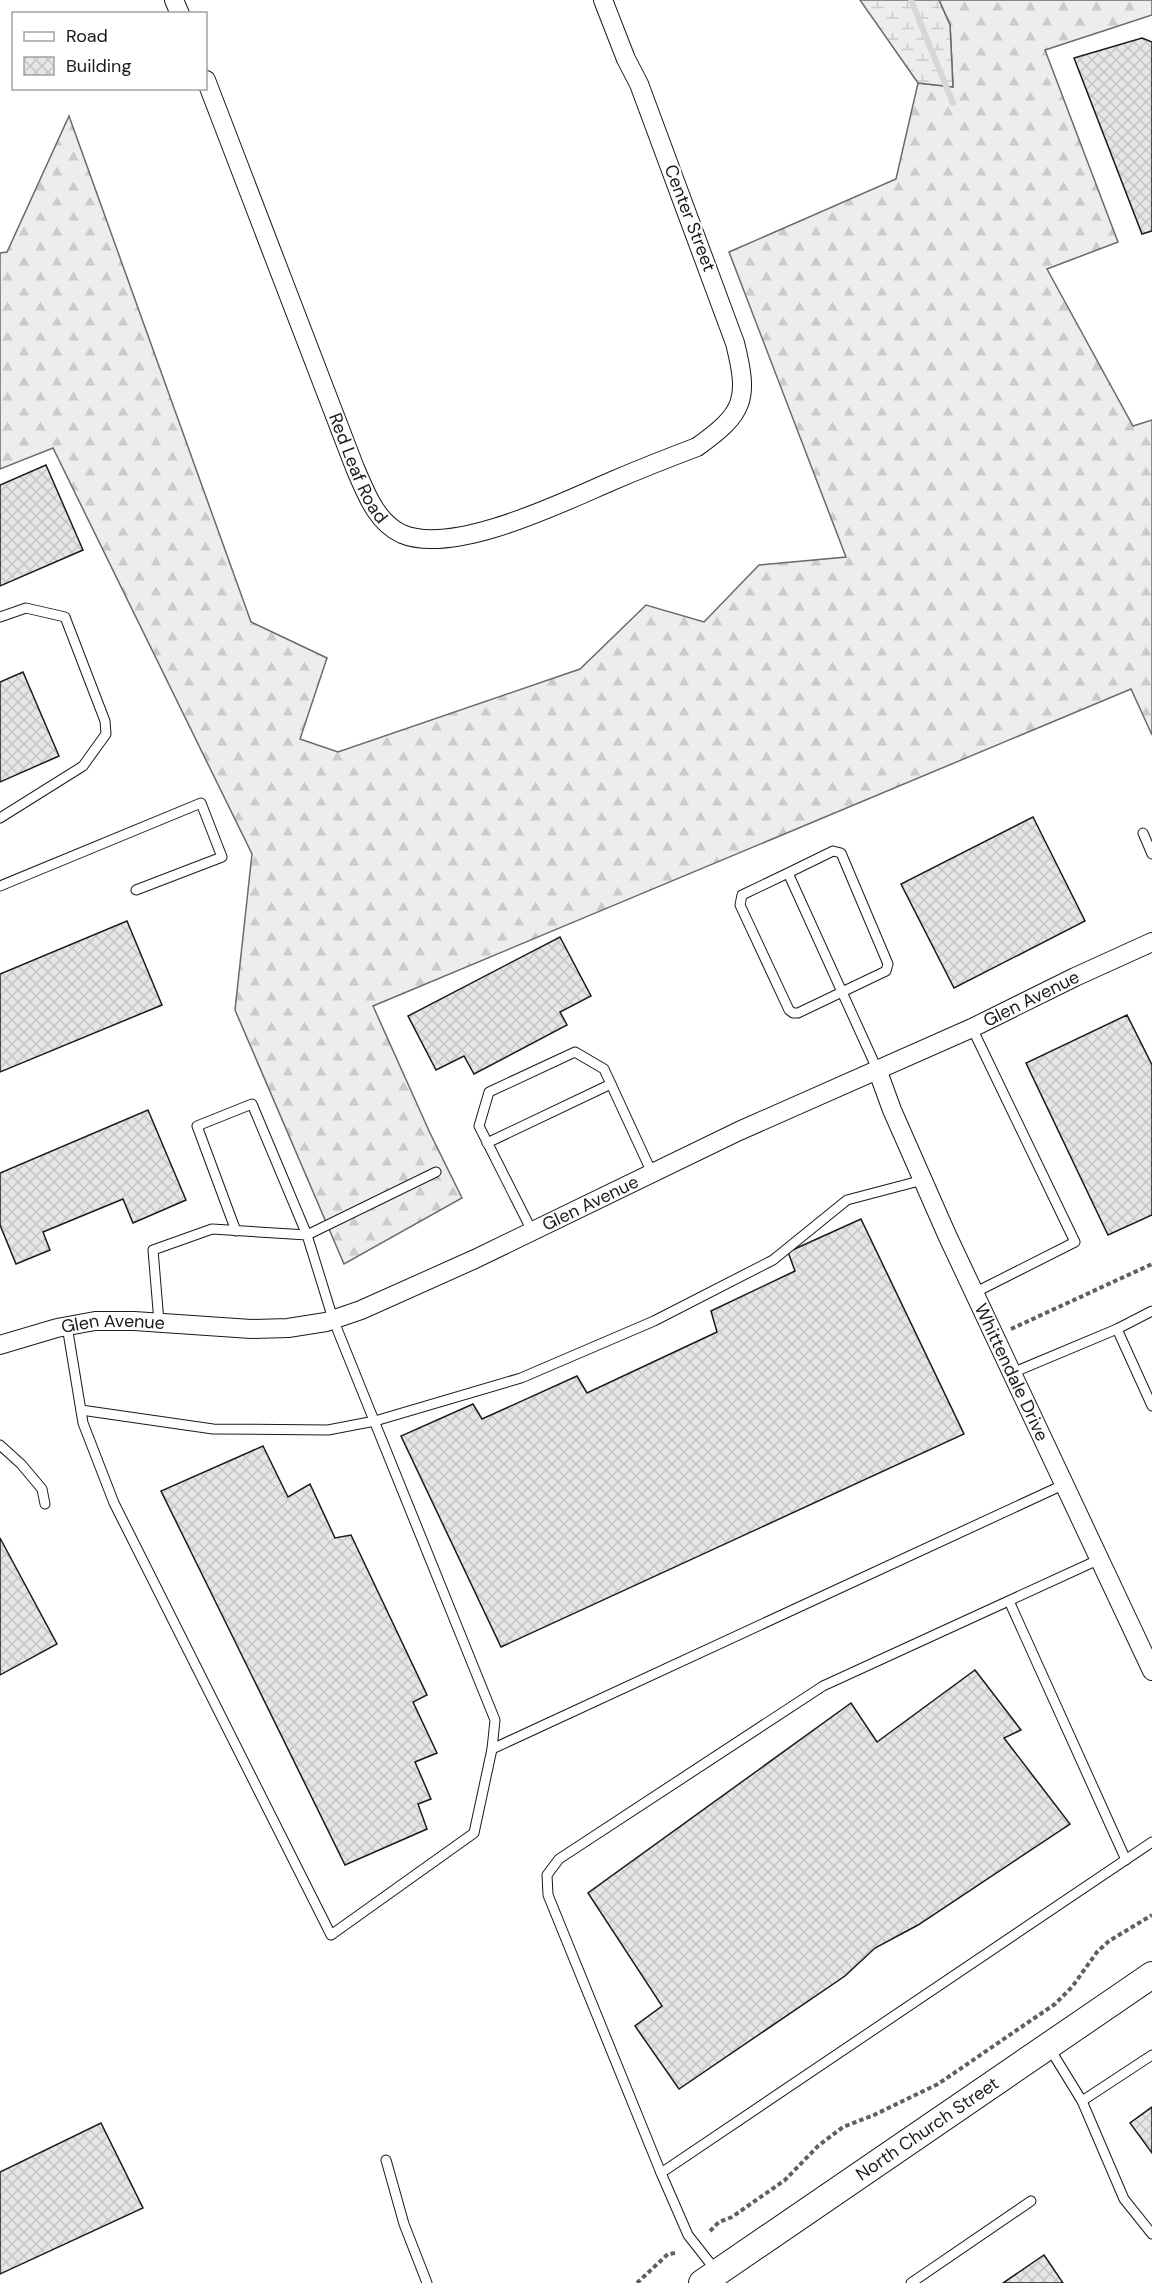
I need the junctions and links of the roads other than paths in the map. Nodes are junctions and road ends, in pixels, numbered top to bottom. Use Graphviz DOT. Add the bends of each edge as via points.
graph roads {
  1 [pos="603,0"];
  2 [pos="207,83"];
  3 [pos="715,434"];
  4 [pos="0,617"];
  5 [pos="0,818"];
  6 [pos="1143,832"];
  7 [pos="1152,854"];
  8 [pos="788,873"];
  9 [pos="0,886"];
  10 [pos="136,890"];
  11 [pos="1152,942"];
  12 [pos="843,992"];
  13 [pos="972,1028"];
  14 [pos="877,1070"];
  15 [pos="612,1084"];
  16 [pos="488,1143"];
  17 [pos="436,1172"];
  18 [pos="652,1173"];
  19 [pos="922,1179"];
  20 [pos="236,1231"];
  21 [pos="532,1231"];
  22 [pos="307,1234"];
  23 [pos="974,1293"];
  24 [pos="1152,1311"];
  25 [pos="333,1319"];
  26 [pos="159,1322"];
  27 [pos="67,1326"];
  28 [pos="1117,1329"];
  29 [pos="0,1346"];
  30 [pos="1012,1373"];
  31 [pos="1152,1406"];
  32 [pos="81,1410"];
  33 [pos="375,1421"];
  34 [pos="0,1445"];
  35 [pos="1065,1484"];
  36 [pos="45,1504"];
  37 [pos="1100,1559"];
  38 [pos="1009,1601"];
  39 [pos="1152,1671"];
  40 [pos="492,1749"];
  41 [pos="1152,1842"];
  42 [pos="1126,1860"];
  43 [pos="1152,1975"];
  44 [pos="1048,2047"];
  45 [pos="1152,2055"];
  46 [pos="1082,2102"];
  47 [pos="386,2160"];
  48 [pos="661,2173"];
  49 [pos="1031,2201"];
  50 [pos="1152,2234"];
  51 [pos="715,2280"];
  52 [pos="427,2283"];
  53 [pos="911,2283"];
  1 -- 3 [label="street, Center Street" via="639,84 735,343 743,382 741,403"];
  2 -- 3 [label="street, Red Leaf Road" via="355,468 375,511 388,525 403,534 450,538 512,523 697,447"];
  4 -- 5 [label="lane" via="26,608 65,617 105,721 106,734 83,766"];
  6 -- 7 [label="lane"];
  8 -- 12 [label="lane"];
  8 -- 12 [label="lane" via="833,851 842,853 888,964 886,971"];
  8 -- 12 [label="lane" via="742,895 740,905 789,1010 798,1013"];
  9 -- 10 [label="lane" via="201,803 222,857"];
  11 -- 13 [label="street, Glen Avenue"];
  12 -- 14 [label="lane"];
  13 -- 14 [label="street, Glen Avenue"];
  13 -- 23 [label="lane" via="1075,1242"];
  14 -- 18 [label="street, Glen Avenue"];
  14 -- 19 [label="street, Whittendale Drive"];
  15 -- 16 [label="lane"];
  15 -- 16 [label="lane" via="604,1069 575,1052 489,1092 479,1126"];
  15 -- 18 [label="lane"];
  16 -- 21 [label="lane"];
  17 -- 22 [label="lane"];
  18 -- 21 [label="street, Glen Avenue"];
  19 -- 23 [label="street, Whittendale Drive"];
  19 -- 33 [label="lane" via="847,1200 773,1260 654,1320 521,1378"];
  20 -- 22 [label="lane"];
  20 -- 22 [label="lane" via="197,1126 252,1104"];
  20 -- 26 [label="lane" via="212,1229 153,1250"];
  21 -- 25 [label="street, Glen Avenue" via="398,1295"];
  22 -- 25 [label="lane"];
  23 -- 30 [label="street, Whittendale Drive"];
  24 -- 28 [label="lane"];
  25 -- 26 [label="street, Glen Avenue" via="288,1328 250,1329"];
  25 -- 33 [label="lane"];
  26 -- 27 [label="street, Glen Avenue" via="95,1321"];
  27 -- 29 [label="street, Glen Avenue"];
  27 -- 32 [label="lane"];
  28 -- 30 [label="lane"];
  28 -- 31 [label="lane"];
  30 -- 35 [label="street, Whittendale Drive"];
  32 -- 33 [label="lane" via="213,1429 328,1430"];
  32 -- 40 [label="lane" via="114,1503 331,1935 474,1833"];
  33 -- 40 [label="lane" via="495,1720"];
  34 -- 36 [label="lane" via="42,1490"];
  35 -- 37 [label="street, Whittendale Drive"];
  35 -- 40 [label="lane"];
  37 -- 38 [label="lane"];
  37 -- 39 [label="street, Whittendale Drive"];
  38 -- 42 [label="lane"];
  38 -- 48 [label="lane" via="823,1686 559,1859 547,1875 548,1895"];
  41 -- 42 [label="lane"];
  42 -- 48 [label="lane"];
  43 -- 44 [label="main road, North Church Street"];
  44 -- 46 [label="lane"];
  44 -- 51 [label="main road, North Church Street"];
  45 -- 46 [label="lane"];
  46 -- 50 [label="lane" via="1124,2199"];
  47 -- 52 [label="lane" via="404,2224"];
  48 -- 51 [label="lane" via="688,2235"];
  49 -- 53 [label="lane"];
}
